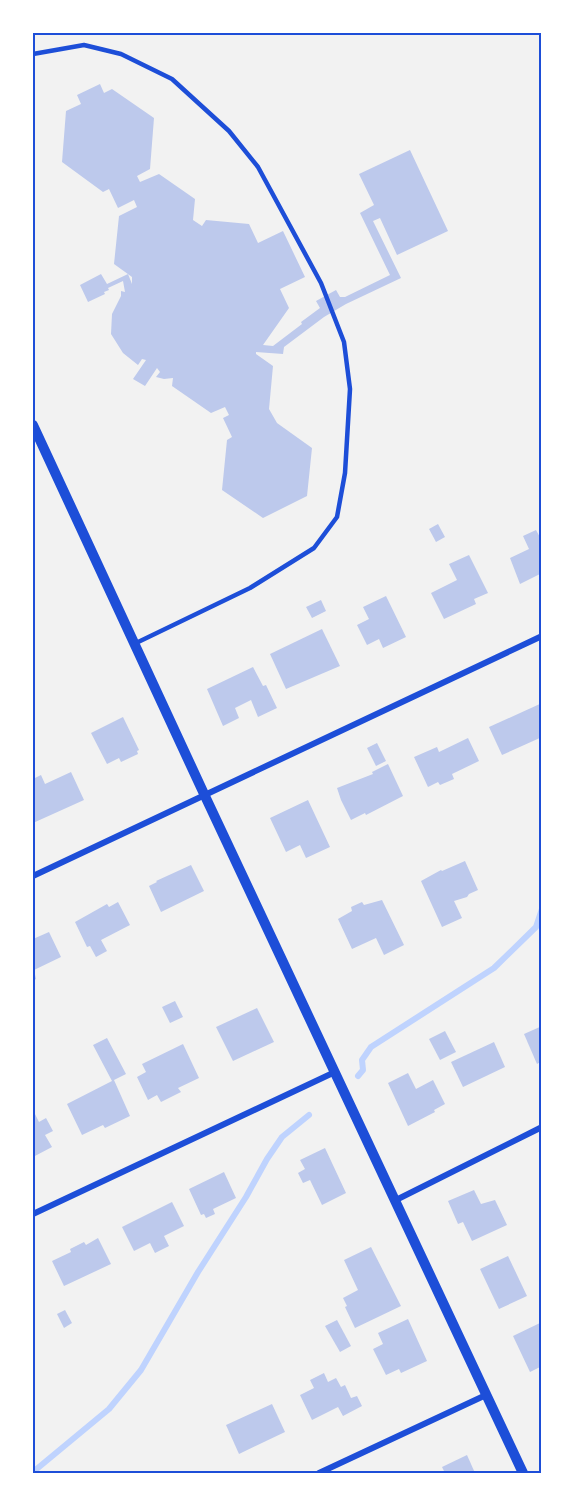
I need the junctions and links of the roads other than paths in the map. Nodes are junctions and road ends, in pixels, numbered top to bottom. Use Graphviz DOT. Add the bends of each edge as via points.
graph roads {
  1 [pos="33,54"];
  2 [pos="33,424"];
  3 [pos="542,636"];
  4 [pos="134,644"];
  5 [pos="205,796"];
  6 [pos="33,876"];
  7 [pos="335,1072"];
  8 [pos="542,1127"];
  9 [pos="396,1200"];
  10 [pos="33,1214"];
  11 [pos="486,1395"];
  12 [pos="319,1473"];
  13 [pos="523,1473"];
  1 -- 4 [label="lane" via="84,45 121,54 172,79 230,131 258,167 321,283 344,342 350,389 345,473 336,517 314,548 250,588"];
  2 -- 4 [label="street"];
  3 -- 5 [label="street"];
  4 -- 5 [label="street"];
  5 -- 6 [label="street"];
  5 -- 7 [label="street"];
  7 -- 9 [label="street"];
  7 -- 10 [label="street"];
  8 -- 9 [label="street"];
  9 -- 11 [label="street"];
  11 -- 12 [label="street"];
  11 -- 13 [label="street"];
}
